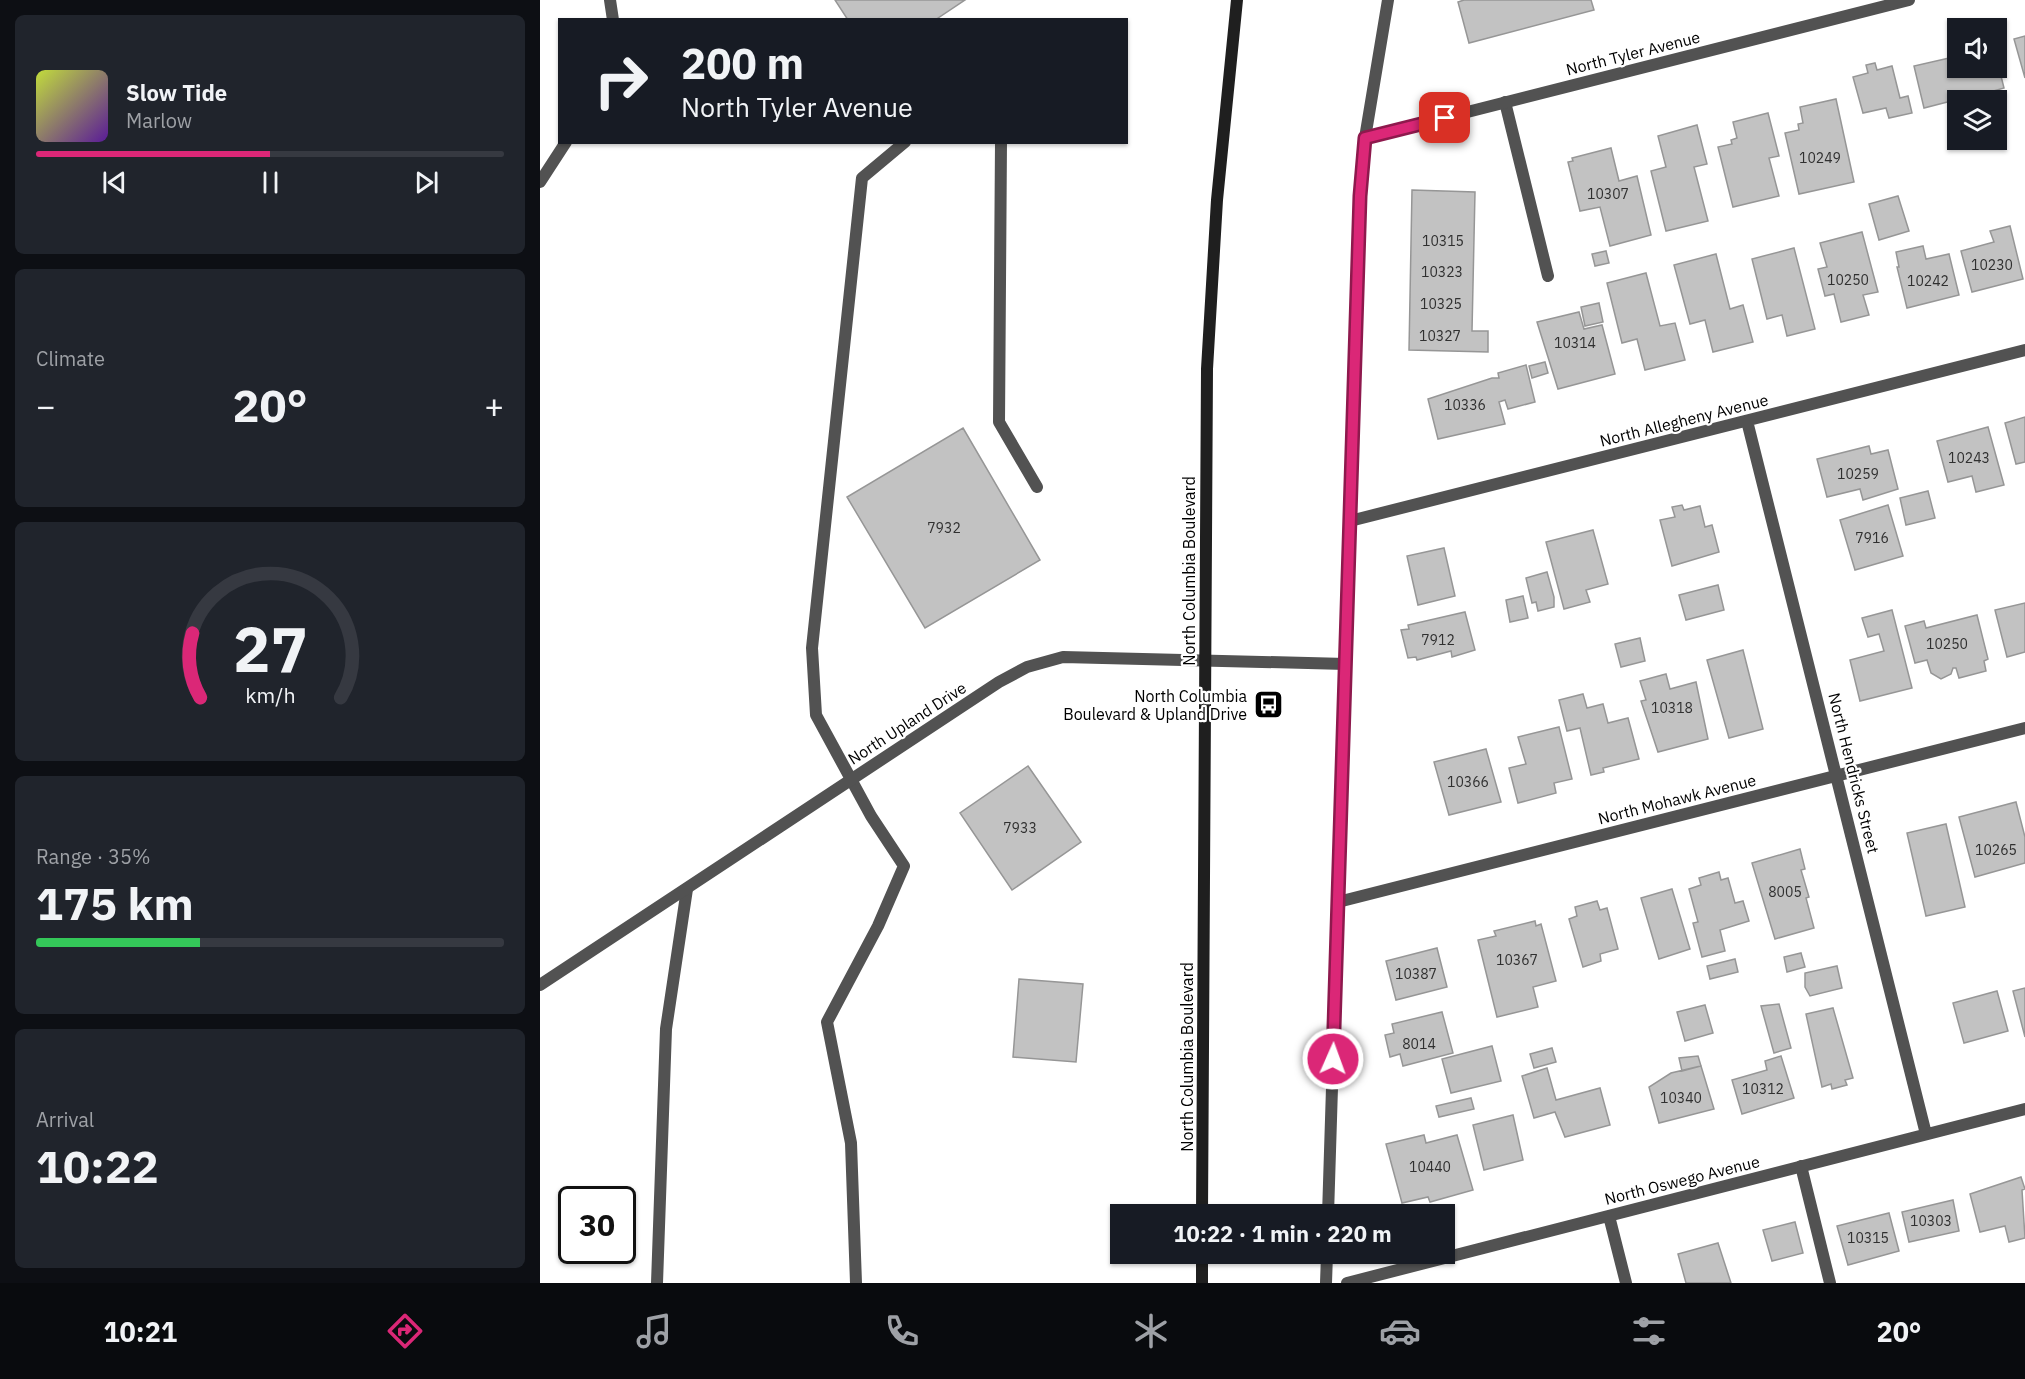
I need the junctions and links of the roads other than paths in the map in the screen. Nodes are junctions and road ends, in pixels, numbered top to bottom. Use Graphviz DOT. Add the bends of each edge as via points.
graph roads {
  1 [pos="610,0"];
  2 [pos="1237,0"];
  3 [pos="1388,0"];
  4 [pos="1909,0"];
  5 [pos="613,18"];
  6 [pos="1505,102"];
  7 [pos="1365,138"];
  8 [pos="565,144"];
  9 [pos="903,144"];
  10 [pos="1001,144"];
  11 [pos="540,182"];
  12 [pos="1548,276"];
  13 [pos="2025,350"];
  14 [pos="1747,421"];
  15 [pos="1036,487"];
  16 [pos="1350,521"];
  17 [pos="1205,660"];
  18 [pos="1346,664"];
  19 [pos="2025,728"];
  20 [pos="1838,776"];
  21 [pos="852,780"];
  22 [pos="687,889"];
  23 [pos="1338,902"];
  24 [pos="540,985"];
  25 [pos="2025,1109"];
  26 [pos="1926,1134"];
  27 [pos="1801,1166"];
  28 [pos="1202,1204"];
  29 [pos="1328,1204"];
  30 [pos="1609,1216"];
  31 [pos="1202,1264"];
  32 [pos="1327,1264"];
  33 [pos="657,1283"];
  34 [pos="856,1283"];
  35 [pos="1202,1283"];
  36 [pos="1326,1283"];
  37 [pos="1347,1283"];
  38 [pos="1626,1283"];
  39 [pos="1830,1283"];
  1 -- 5 [label="street"];
  2 -- 17 [label="main road, North Columbia Boulevard" via="1216,200 1207,369"];
  3 -- 7 [label="street"];
  4 -- 6 [label="street, North Tyler Avenue"];
  6 -- 7 [label="street, North Tyler Avenue"];
  6 -- 12 [label="street"];
  7 -- 16 [label="street"];
  8 -- 11 [label="street"];
  9 -- 21 [label="street" via="862,178 812,648 816,715"];
  10 -- 15 [label="street" via="999,422"];
  13 -- 14 [label="street, North Allegheny Avenue"];
  14 -- 16 [label="street, North Allegheny Avenue"];
  14 -- 20 [label="street, North Hendricks Street"];
  16 -- 18 [label="street"];
  17 -- 18 [label="street, North Upland Drive"];
  17 -- 21 [label="street, North Upland Drive" via="1047,660 999,682"];
  17 -- 28 [label="main road, North Columbia Boulevard"];
  18 -- 23 [label="street"];
  19 -- 20 [label="street, North Mohawk Avenue"];
  20 -- 23 [label="street, North Mohawk Avenue"];
  20 -- 26 [label="street, North Hendricks Street"];
  21 -- 22 [label="street, North Upland Drive"];
  21 -- 34 [label="street" via="904,867 827,1022 851,1143"];
  22 -- 24 [label="street, North Upland Drive"];
  22 -- 33 [label="street" via="666,1029"];
  23 -- 29 [label="street"];
  25 -- 26 [label="street, North Oswego Avenue"];
  26 -- 27 [label="street, North Oswego Avenue"];
  27 -- 30 [label="street, North Oswego Avenue"];
  27 -- 39 [label="street"];
  30 -- 37 [label="street, North Oswego Avenue"];
  30 -- 38 [label="street"];
  31 -- 35 [label="main road"];
  32 -- 36 [label="street"];
}
